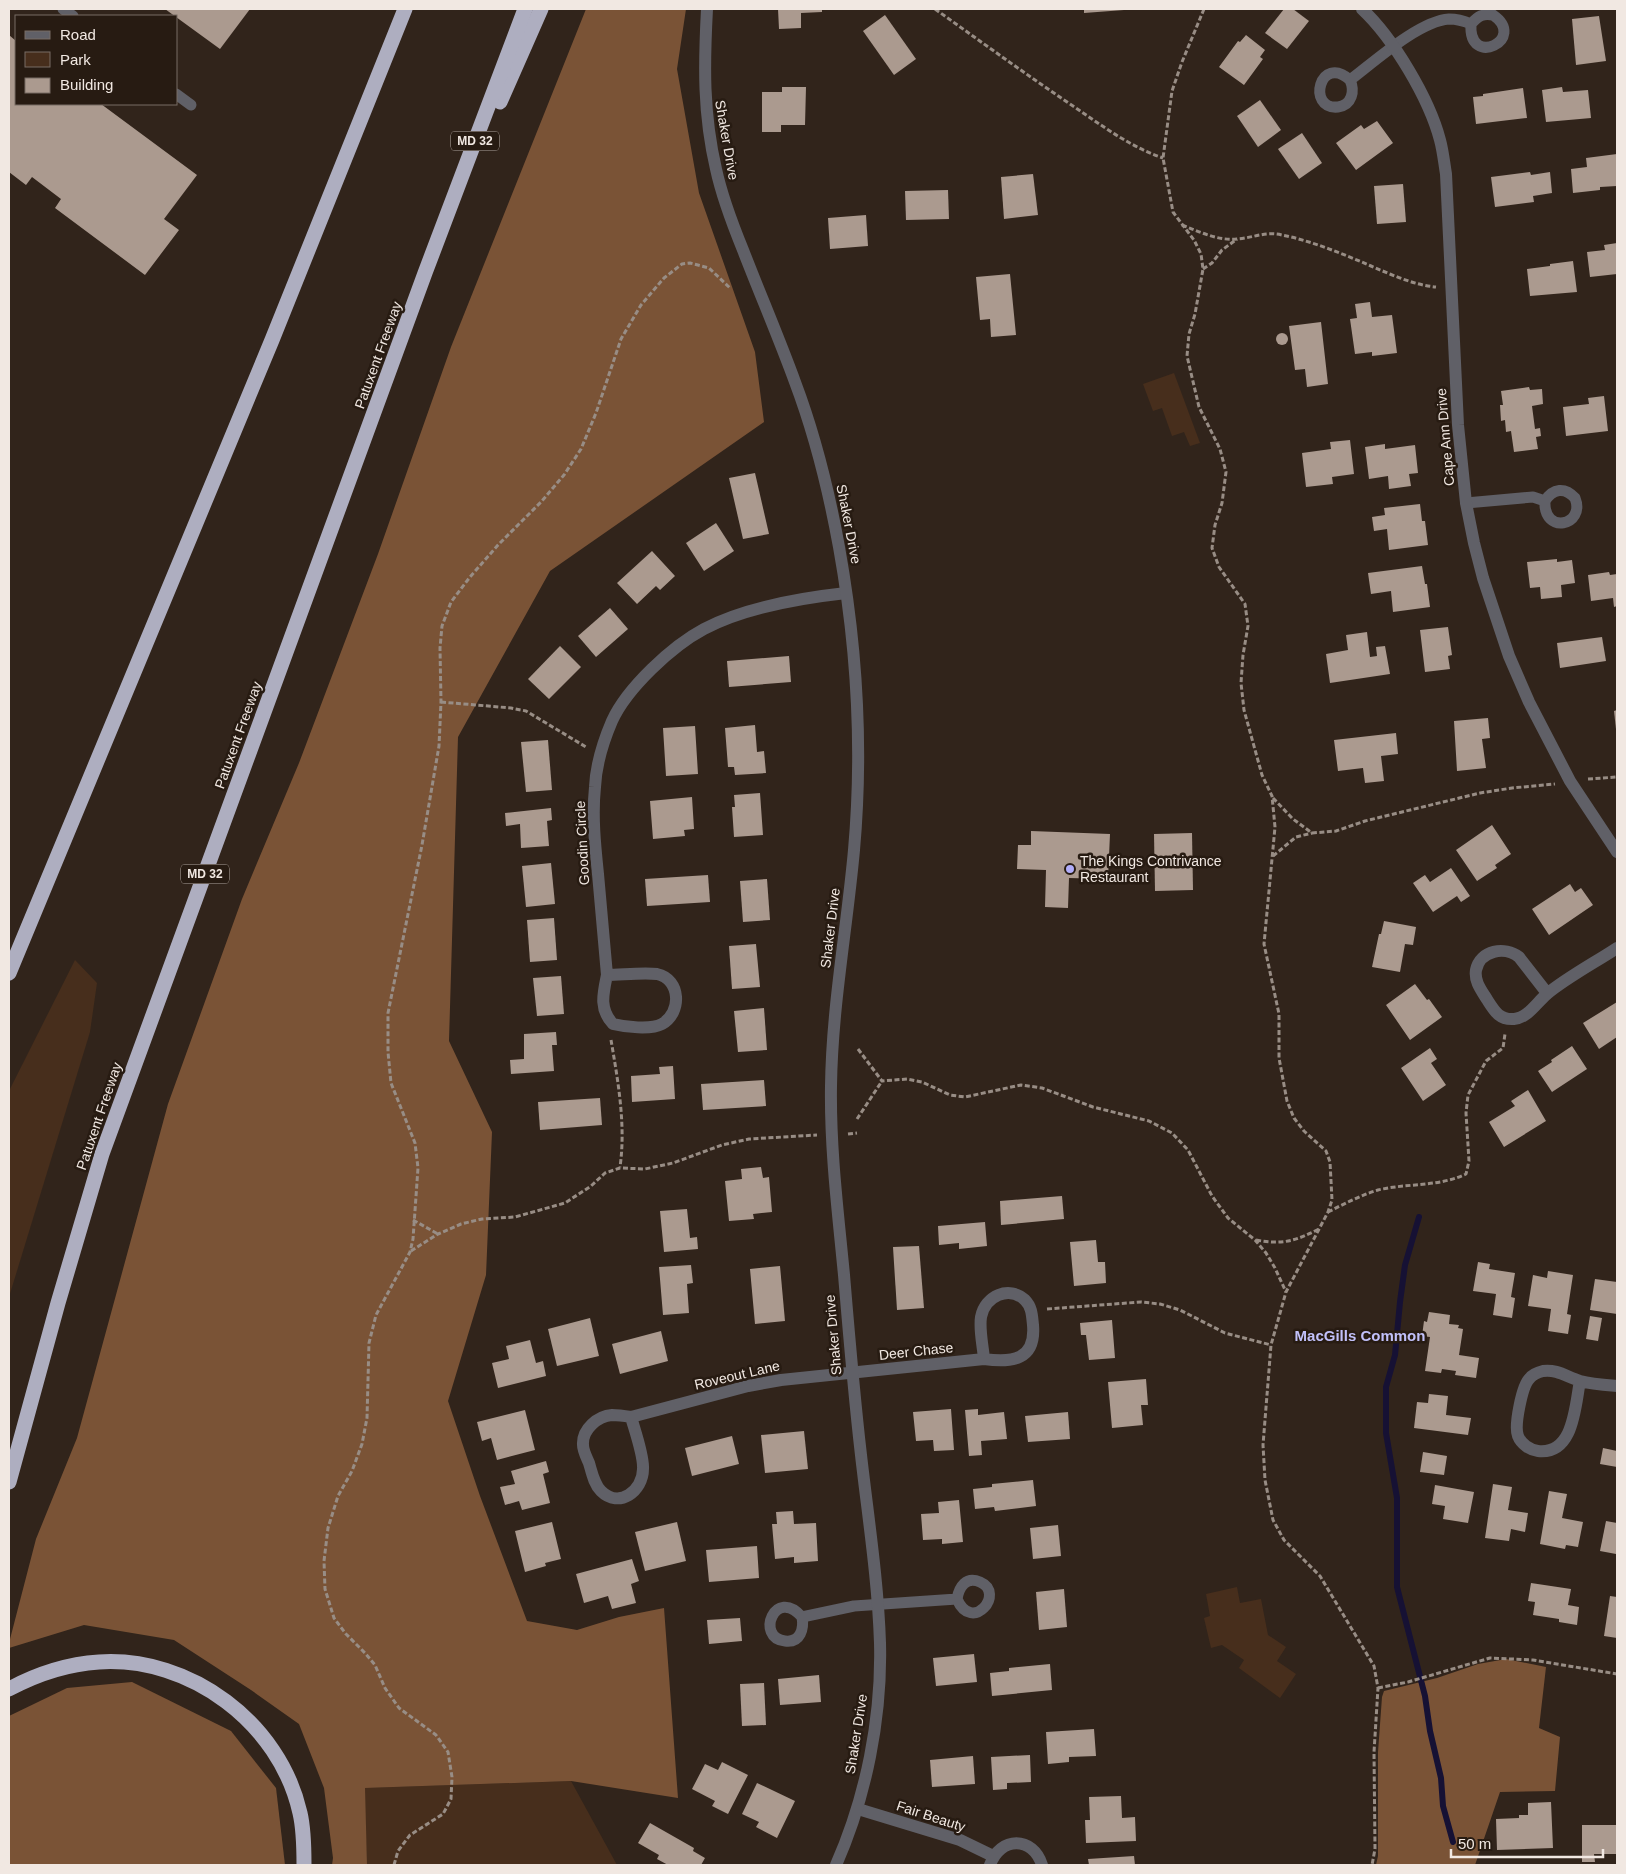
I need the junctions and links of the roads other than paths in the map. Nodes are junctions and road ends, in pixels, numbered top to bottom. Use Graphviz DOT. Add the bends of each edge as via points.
graph roads {
  1 [pos="397,9"];
  2 [pos="405,9"];
  3 [pos="525,9"];
  4 [pos="541,9"];
  5 [pos="707,9"];
  6 [pos="1362,9"];
  7 [pos="1471,24"];
  8 [pos="1393,47"];
  9 [pos="1350,80"];
  10 [pos="178,95"];
  11 [pos="191,104"];
  12 [pos="355,137"];
  13 [pos="425,273"];
  14 [pos="1545,501"];
  15 [pos="1466,503"];
  16 [pos="846,593"];
  17 [pos="1617,852"];
  18 [pos="1617,948"];
  19 [pos="9,973"];
  20 [pos="607,975"];
  21 [pos="1547,994"];
  22 [pos="984,1359"];
  23 [pos="851,1372"];
  24 [pos="1580,1381"];
  25 [pos="1617,1386"];
  26 [pos="631,1417"];
  27 [pos="9,1482"];
  28 [pos="957,1599"];
  29 [pos="878,1604"];
  30 [pos="802,1616"];
  31 [pos="9,1689"];
  32 [pos="858,1809"];
  33 [pos="992,1861"];
  34 [pos="304,1865"];
  35 [pos="836,1865"];
  36 [pos="1042,1865"];
  1 -- 12 [label="highway"];
  2 -- 12 [label="highway"];
  3 -- 13 [label="highway, Patuxent Freeway / MD 32"];
  4 -- 13 [label="highway"];
  5 -- 16 [label="street, Shaker Drive" via="705,104 716,169 724,202 796,383 839,544"];
  6 -- 8 [label="street, Cape Ann Drive"];
  7 -- 8 [label="lane" via="1448,19 1418,30"];
  8 -- 9 [label="lane"];
  8 -- 15 [label="street, Cape Ann Drive" via="1415,81 1440,138 1446,174 1458,425"];
  10 -- 11 [label="lane"];
  12 -- 19 [label="highway"];
  13 -- 27 [label="highway, Patuxent Freeway / MD 32" via="102,1154"];
  14 -- 15 [label="lane" via="1533,497"];
  15 -- 17 [label="street, Cape Ann Drive" via="1483,578 1509,656 1570,781"];
  16 -- 20 [label="street, Goodin Circle" via="768,607 734,616 704,629 653,668 630,692 612,720 600,755 594,822"];
  16 -- 23 [label="street, Shaker Drive" via="858,719 858,778 854,848 834,1018 831,1084 835,1197"];
  18 -- 21 [label="street"];
  20 -- 20 [label="street, Goodin Circle" via="603,1009 613,1024 660,1026 675,1010 677,998 673,985 666,978 656,974"];
  21 -- 21 [label="street" via="1513,952 1492,952 1477,967 1478,986 1497,1015 1516,1019 1524,1016"];
  22 -- 22 [label="street, Deer Chase" via="1017,1359 1032,1345 1032,1310 1017,1295 1001,1295 988,1300 983,1308"];
  22 -- 23 [label="street, Deer Chase"];
  23 -- 26 [label="street, Roveout Lane" via="748,1386"];
  23 -- 29 [label="street, Shaker Drive"];
  24 -- 24 [label="street" via="1570,1431 1560,1445 1544,1451 1533,1450 1524,1444 1518,1437 1516,1426 1529,1378 1545,1371 1558,1372"];
  24 -- 25 [label="street"];
  26 -- 26 [label="street, Roveout Lane" via="644,1468 642,1481 634,1492 625,1497 613,1497 602,1493 596,1485 583,1445 585,1434 601,1418 612,1415"];
  28 -- 29 [label="lane"];
  29 -- 30 [label="lane"];
  29 -- 32 [label="street, Shaker Drive" via="879,1680 870,1756"];
  31 -- 34 [label="highway" via="67,1666 99,1662 136,1663 197,1683 229,1703 256,1727 275,1752 300,1812"];
  32 -- 33 [label="street, Fair Beauty" via="960,1840"];
  32 -- 35 [label="street, Shaker Drive"];
  33 -- 36 [label="street, Fair Beauty" via="999,1849 1021,1843 1038,1854"];
}
